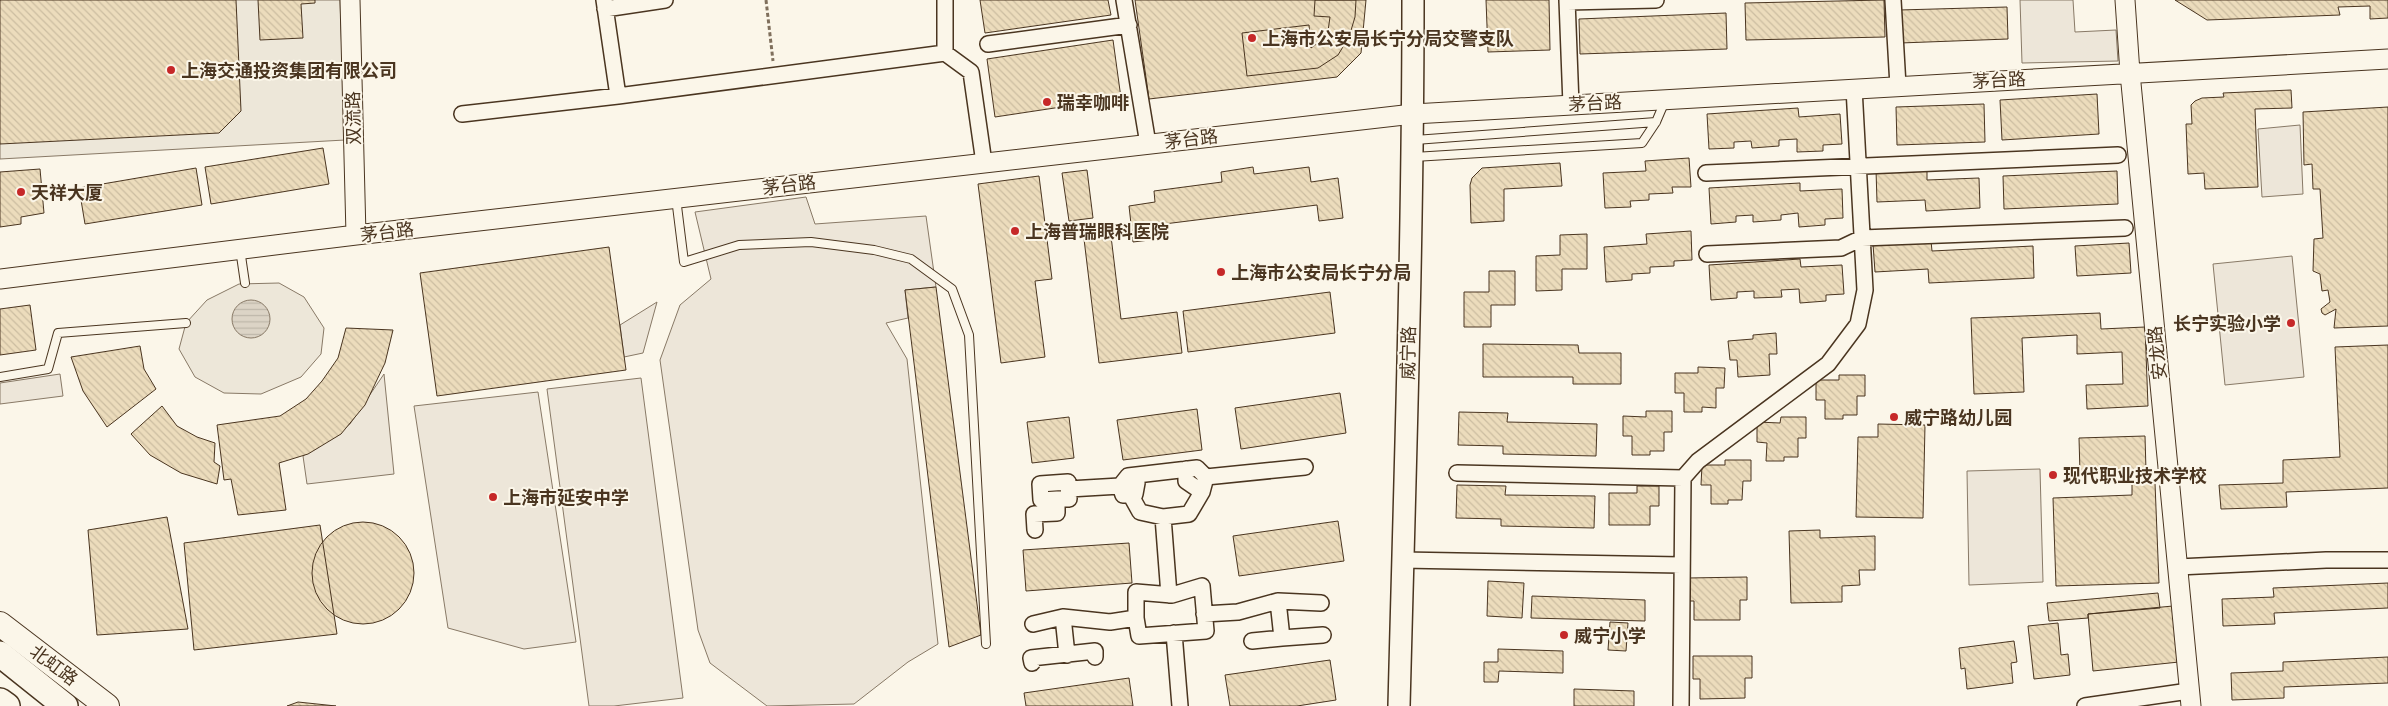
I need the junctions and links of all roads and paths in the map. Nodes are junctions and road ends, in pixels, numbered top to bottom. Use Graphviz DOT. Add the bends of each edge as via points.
graph roads {
  1 [pos="350,0"];
  2 [pos="665,0"];
  3 [pos="766,0"];
  4 [pos="945,0"];
  5 [pos="1124,0"];
  6 [pos="1413,0"];
  7 [pos="1656,0"];
  8 [pos="1894,0"];
  9 [pos="2126,0"];
  10 [pos="1567,1"];
  11 [pos="605,5"];
  12 [pos="1128,25"];
  13 [pos="988,44"];
  14 [pos="945,53"];
  15 [pos="2388,59"];
  16 [pos="2130,73"];
  17 [pos="775,75"];
  18 [pos="1898,86"];
  19 [pos="1854,88"];
  20 [pos="618,96"];
  21 [pos="1666,99"];
  22 [pos="1571,105"];
  23 [pos="462,114"];
  24 [pos="1413,114"];
  25 [pos="1656,122"];
  26 [pos="1148,144"];
  27 [pos="1412,148"];
  28 [pos="2118,155"];
  29 [pos="984,163"];
  30 [pos="1858,166"];
  31 [pos="1706,173"];
  32 [pos="676,198"];
  33 [pos="2125,228"];
  34 [pos="356,235"];
  35 [pos="1862,238"];
  36 [pos="240,249"];
  37 [pos="1707,254"];
  38 [pos="0,279"];
  39 [pos="245,283"];
  40 [pos="186,323"];
  41 [pos="0,377"];
  42 [pos="1305,467"];
  43 [pos="1186,469"];
  44 [pos="1457,473"];
  45 [pos="1206,477"];
  46 [pos="1683,478"];
  47 [pos="1126,485"];
  48 [pos="1069,489"];
  49 [pos="1202,492"];
  50 [pos="1057,499"];
  51 [pos="1163,517"];
  52 [pos="1035,530"];
  53 [pos="1402,560"];
  54 [pos="2388,560"];
  55 [pos="1681,564"];
  56 [pos="2178,567"];
  57 [pos="1169,595"];
  58 [pos="1278,600"];
  59 [pos="1321,604"];
  60 [pos="1204,614"];
  61 [pos="1063,617"];
  62 [pos="1136,618"];
  63 [pos="0,624"];
  64 [pos="1033,624"];
  65 [pos="1174,633"];
  66 [pos="1323,634"];
  67 [pos="1282,638"];
  68 [pos="1252,641"];
  69 [pos="986,644"];
  70 [pos="0,654"];
  71 [pos="1067,654"];
  72 [pos="1095,658"];
  73 [pos="1032,664"];
  74 [pos="2190,699"];
  75 [pos="0,701"];
  76 [pos="7,706"];
  77 [pos="65,706"];
  78 [pos="107,706"];
  79 [pos="1180,706"];
  80 [pos="1399,706"];
  81 [pos="1681,706"];
  82 [pos="2085,706"];
  1 -- 34 [label="street, 双流路"];
  2 -- 11 [label="street"];
  3 -- 17 [label="path"];
  4 -- 14 [label="street"];
  5 -- 12 [label="street"];
  6 -- 24 [label="main road, 威宁路"];
  7 -- 10 [label="street"];
  8 -- 18 [label="street"];
  9 -- 16 [label="street, 安龙路"];
  10 -- 22 [label="street"];
  11 -- 20 [label="street"];
  12 -- 13 [label="street"];
  12 -- 26 [label="street"];
  14 -- 17 [label="street"];
  14 -- 29 [label="street" via="971,72"];
  15 -- 16 [label="street, 茅台路"];
  16 -- 18 [label="street, 茅台路"];
  16 -- 56 [label="street, 安龙路"];
  17 -- 20 [label="street"];
  18 -- 19 [label="street, 茅台路"];
  19 -- 21 [label="street, 茅台路"];
  19 -- 30 [label="street"];
  20 -- 23 [label="street"];
  21 -- 22 [label="street, 茅台路"];
  21 -- 25 [label="lane"];
  22 -- 24 [label="street, 茅台路"];
  24 -- 26 [label="street, 茅台路"];
  24 -- 27 [label="main road, 威宁路"];
  25 -- 27 [label="lane"];
  25 -- 27 [label="lane" via="1642,142"];
  26 -- 29 [label="street, 茅台路"];
  27 -- 53 [label="main road, 威宁路"];
  28 -- 30 [label="street"];
  29 -- 32 [label="street, 茅台路"];
  30 -- 31 [label="street"];
  30 -- 35 [label="street"];
  32 -- 34 [label="street, 茅台路"];
  32 -- 69 [label="lane" via="684,262 739,245 811,242 874,250 911,259 952,289 968,335"];
  33 -- 35 [label="street"];
  34 -- 36 [label="street, 茅台路"];
  35 -- 37 [label="street" via="1841,248"];
  35 -- 46 [label="street" via="1865,290 1858,324 1828,364 1698,461"];
  36 -- 38 [label="street, 茅台路"];
  36 -- 39 [label="lane"];
  40 -- 41 [label="lane" via="58,334 48,368"];
  42 -- 45 [label="street"];
  43 -- 45 [label="street" via="1197,468"];
  43 -- 47 [label="street"];
  43 -- 49 [label="street" via="1186,481"];
  44 -- 46 [label="street"];
  45 -- 49 [label="street"];
  46 -- 55 [label="street"];
  47 -- 48 [label="street"];
  47 -- 51 [label="street" via="1140,512"];
  48 -- 50 [label="street" via="1069,498"];
  48 -- 50 [label="street" via="1068,482 1040,484 1041,500"];
  49 -- 51 [label="street" via="1190,514"];
  50 -- 52 [label="street" via="1057,513 1034,514"];
  51 -- 57 [label="street"];
  53 -- 55 [label="street"];
  53 -- 80 [label="main road, 威宁路"];
  54 -- 56 [label="street"];
  55 -- 81 [label="street"];
  56 -- 74 [label="street, 安龙路"];
  57 -- 60 [label="street" via="1202,586"];
  57 -- 62 [label="street" via="1136,592"];
  58 -- 59 [label="street"];
  58 -- 60 [label="street" via="1238,612"];
  58 -- 67 [label="street"];
  60 -- 65 [label="street" via="1206,631"];
  61 -- 62 [label="street" via="1110,622"];
  61 -- 64 [label="street"];
  61 -- 71 [label="street"];
  62 -- 65 [label="street" via="1139,636"];
  63 -- 78 [label="main road, 北虹路"];
  65 -- 79 [label="street"];
  66 -- 67 [label="street"];
  67 -- 68 [label="street"];
  70 -- 77 [label="highway"];
  71 -- 72 [label="street" via="1095,652"];
  71 -- 73 [label="street" via="1031,658"];
  74 -- 82 [label="street"];
  75 -- 76 [label="highway"];
}
